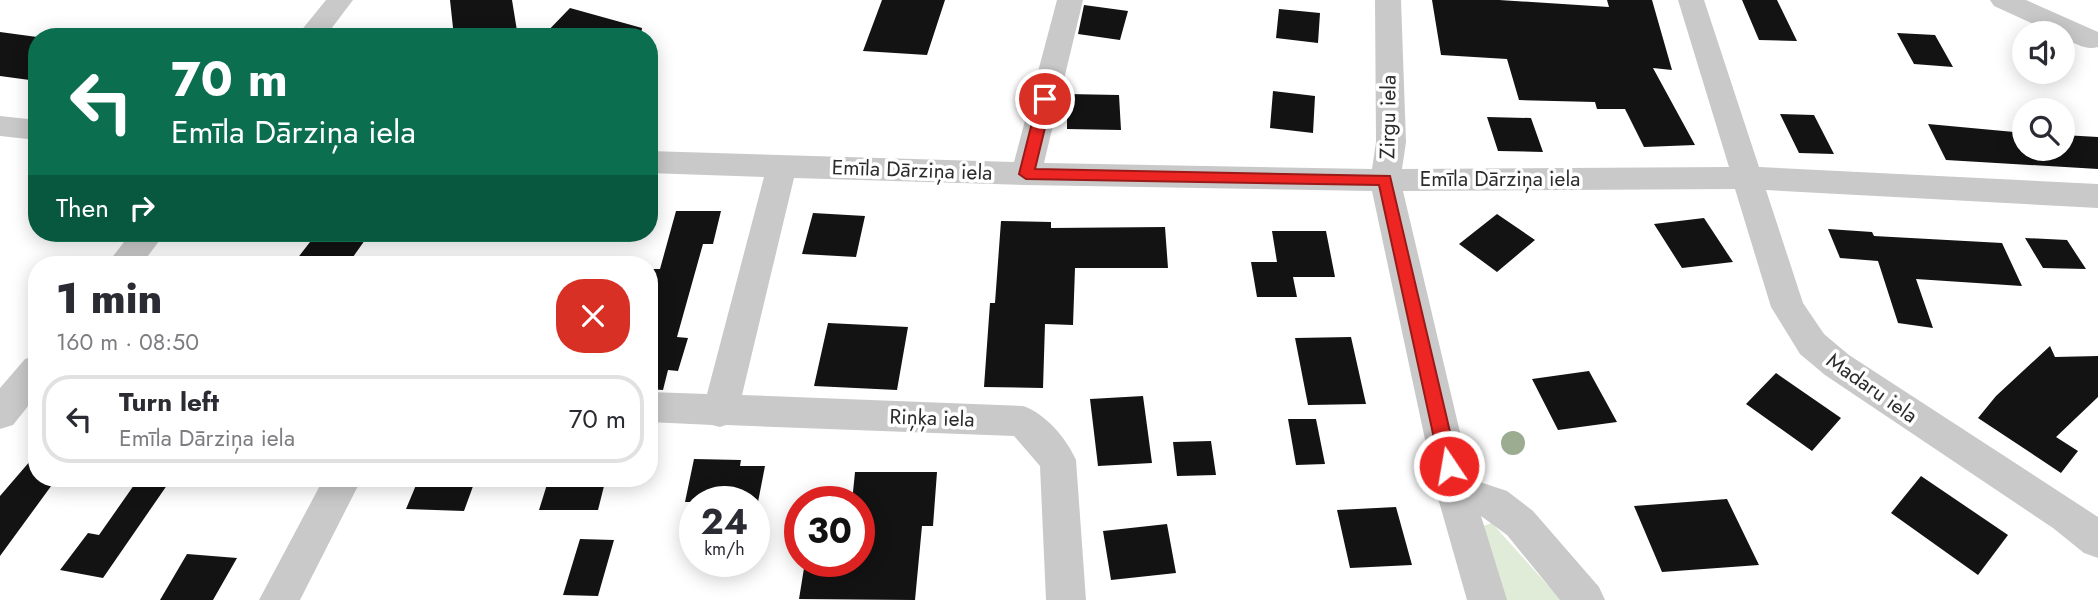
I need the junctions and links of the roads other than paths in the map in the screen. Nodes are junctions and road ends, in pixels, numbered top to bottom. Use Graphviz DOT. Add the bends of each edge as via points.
graph roads {
  1 [pos="340,0"];
  2 [pos="1070,0"];
  3 [pos="1388,0"];
  4 [pos="1692,0"];
  5 [pos="2003,0"];
  6 [pos="317,28"];
  7 [pos="2091,40"];
  8 [pos="0,126"];
  9 [pos="28,129"];
  10 [pos="658,162"];
  11 [pos="782,166"];
  12 [pos="1026,174"];
  13 [pos="1749,178"];
  14 [pos="1385,180"];
  15 [pos="2098,196"];
  16 [pos="141,242"];
  17 [pos="130,256"];
  18 [pos="28,380"];
  19 [pos="658,409"];
  20 [pos="720,412"];
  21 [pos="0,414"];
  22 [pos="338,487"];
  23 [pos="1455,491"];
  24 [pos="2098,540"];
  25 [pos="279,600"];
  26 [pos="1066,600"];
  27 [pos="1487,600"];
  28 [pos="1585,600"];
  1 -- 6 [label="street"];
  2 -- 12 [label="street"];
  3 -- 14 [label="street, Zirgu iela" via="1391,142"];
  4 -- 13 [label="street, Madaru iela"];
  5 -- 7 [label="street"];
  8 -- 9 [label="street"];
  10 -- 11 [label="street, Emīla Dārziņa iela"];
  11 -- 12 [label="street, Emīla Dārziņa iela"];
  11 -- 20 [label="street"];
  12 -- 14 [label="street, Emīla Dārziņa iela"];
  13 -- 14 [label="street, Emīla Dārziņa iela"];
  13 -- 15 [label="street, Emīla Dārziņa iela"];
  13 -- 24 [label="street, Madaru iela" via="1788,307 1812,344"];
  14 -- 23 [label="street, Zirgu iela"];
  16 -- 17 [label="street"];
  18 -- 21 [label="street"];
  19 -- 20 [label="street, Riņķa iela"];
  20 -- 26 [label="street, Riņķa iela" via="1023,421 1058,460"];
  22 -- 25 [label="street"];
  23 -- 27 [label="street, Zirgu iela"];
  23 -- 28 [label="street" via="1494,503 1520,523"];
}
